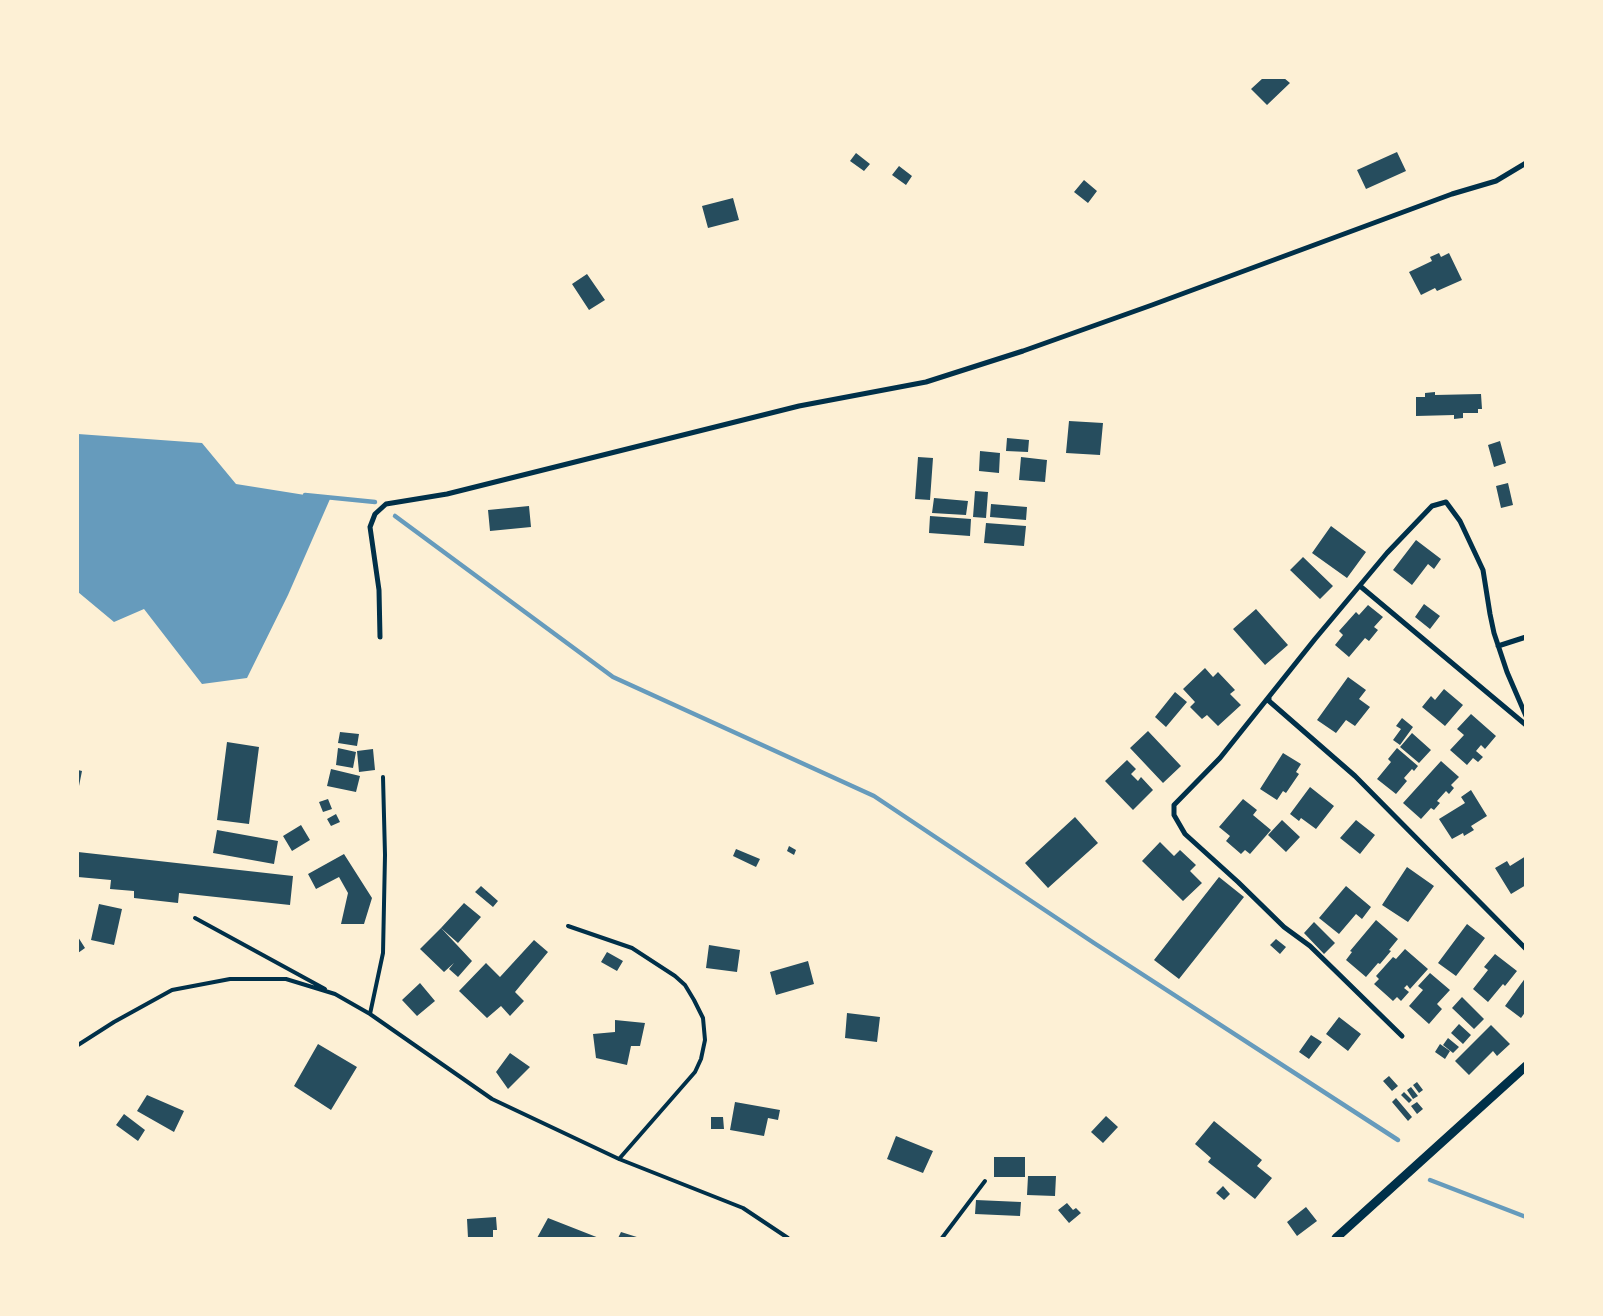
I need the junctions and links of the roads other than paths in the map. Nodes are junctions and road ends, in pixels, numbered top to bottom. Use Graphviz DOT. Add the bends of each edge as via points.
graph roads {
  1 [pos="1526,163"];
  2 [pos="1360,586"];
  3 [pos="380,637"];
  4 [pos="1526,637"];
  5 [pos="1498,646"];
  6 [pos="1269,697"];
  7 [pos="1526,716"];
  8 [pos="1526,725"];
  9 [pos="383,777"];
  10 [pos="195,918"];
  11 [pos="568,926"];
  12 [pos="1526,950"];
  13 [pos="335,994"];
  14 [pos="370,1014"];
  15 [pos="1402,1036"];
  16 [pos="78,1045"];
  17 [pos="1526,1066"];
  18 [pos="619,1159"];
  19 [pos="985,1181"];
  20 [pos="788,1238"];
  21 [pos="942,1238"];
  22 [pos="1336,1238"];
  1 -- 3 [label="street" via="1496,181 1452,194 1023,351 926,382 799,406 447,494 386,504 375,514 370,527"];
  2 -- 5 [label="street" via="1432,506 1446,502 1460,521 1483,570"];
  2 -- 6 [label="street"];
  2 -- 8 [label="street"];
  4 -- 5 [label="street"];
  5 -- 7 [label="street"];
  6 -- 12 [label="street" via="1269,701 1355,776"];
  6 -- 15 [label="street" via="1220,758 1174,805 1174,815 1184,834 1310,946"];
  9 -- 14 [label="lane" via="383,953"];
  10 -- 13 [label="lane"];
  11 -- 18 [label="lane" via="632,948 675,976 685,985 703,1018 705,1040 695,1072"];
  13 -- 14 [label="lane"];
  13 -- 16 [label="lane" via="286,979 221,980 172,990"];
  14 -- 18 [label="lane" via="492,1098"];
  17 -- 22 [label="street"];
  18 -- 20 [label="lane" via="743,1208"];
  19 -- 21 [label="lane"];
}
